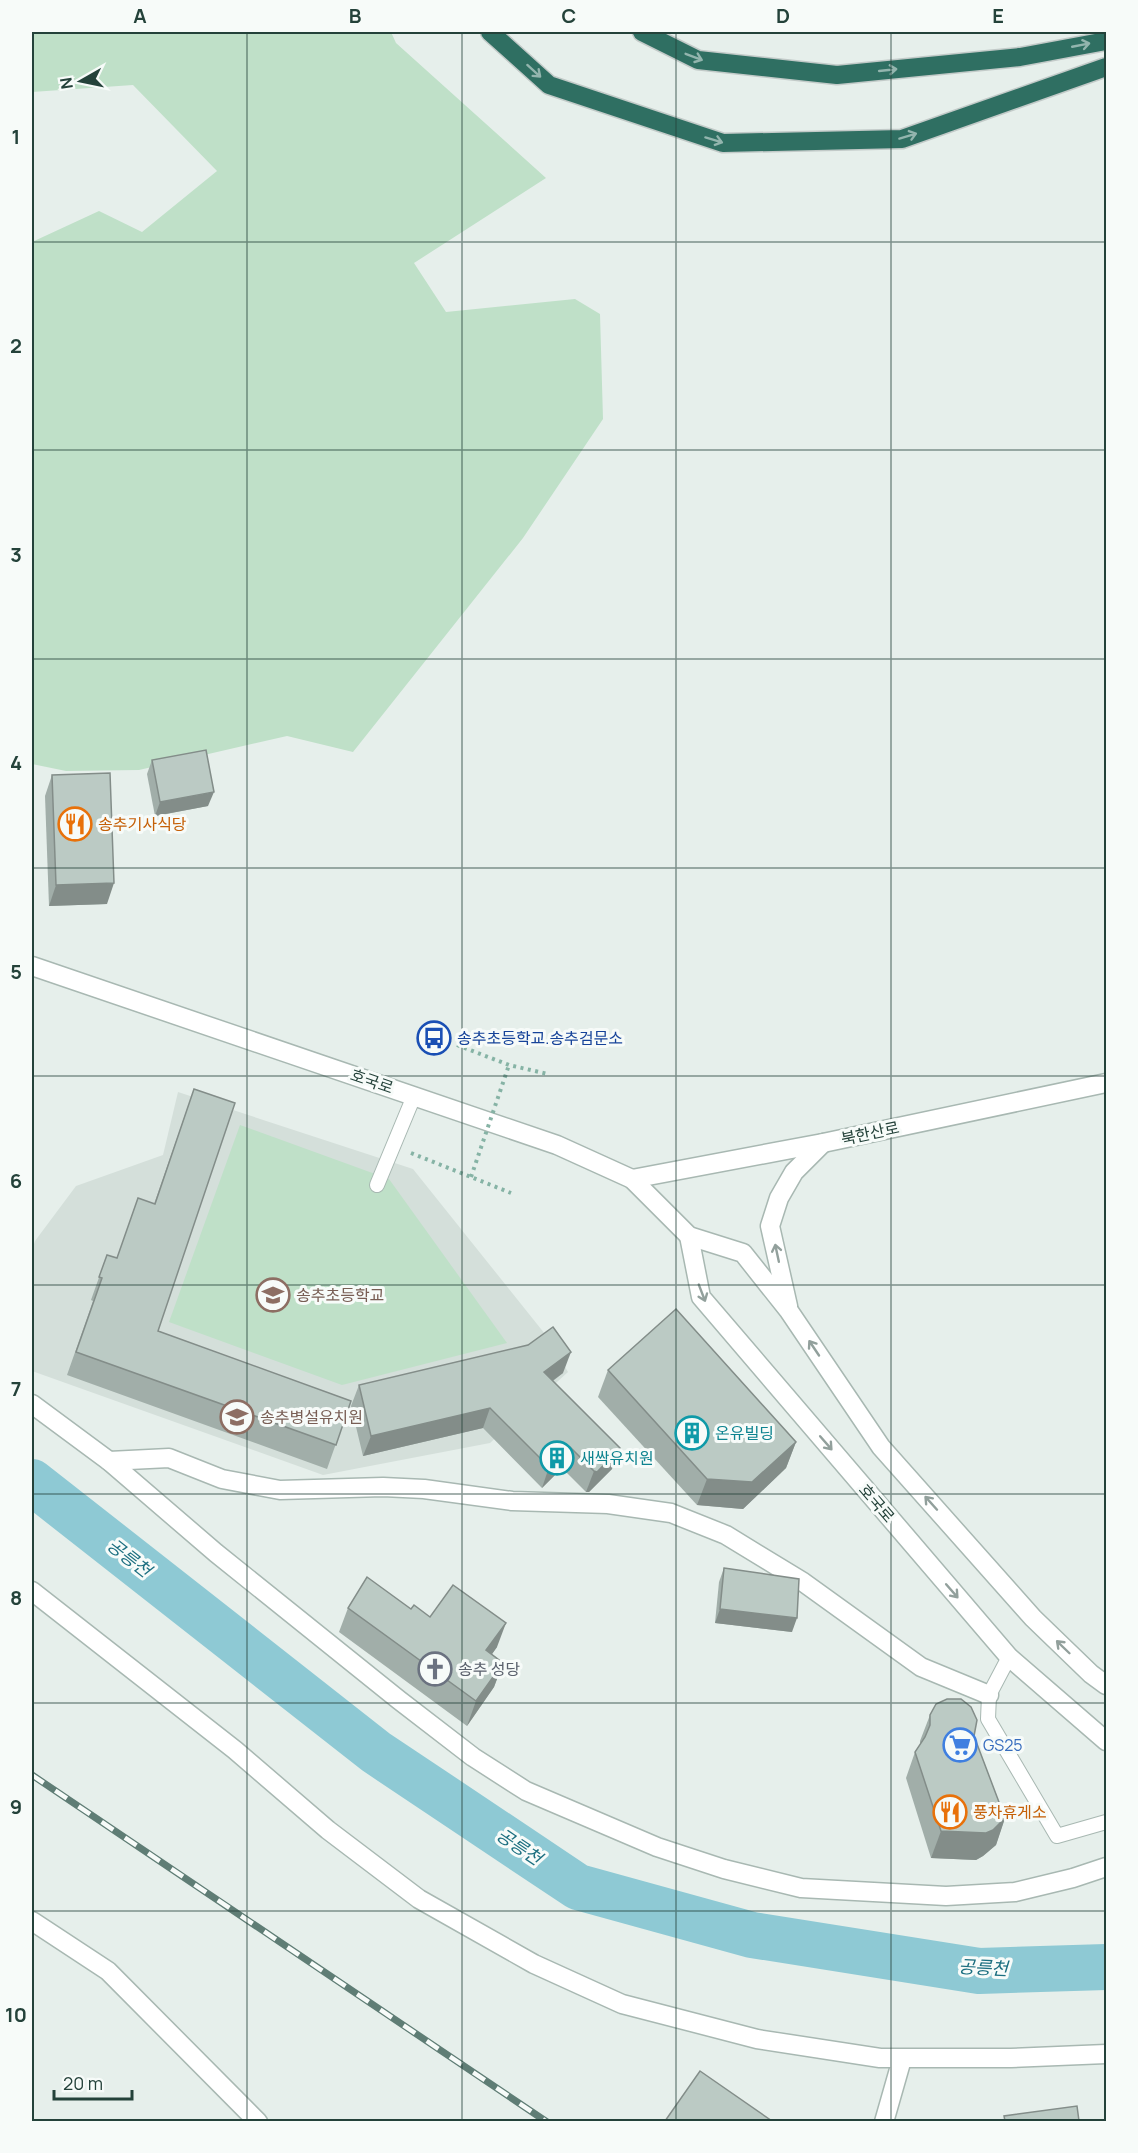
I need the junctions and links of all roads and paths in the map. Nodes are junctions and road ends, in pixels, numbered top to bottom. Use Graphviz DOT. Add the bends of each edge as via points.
graph roads {
  1 [pos="490,32"];
  2 [pos="642,32"];
  3 [pos="1107,41"];
  4 [pos="1107,67"];
  5 [pos="32,966"];
  6 [pos="457,1045"];
  7 [pos="509,1065"];
  8 [pos="548,1074"];
  9 [pos="1107,1083"];
  10 [pos="414,1096"];
  11 [pos="823,1143"];
  12 [pos="410,1153"];
  13 [pos="471,1177"];
  14 [pos="632,1179"];
  15 [pos="378,1185"];
  16 [pos="511,1193"];
  17 [pos="689,1236"];
  18 [pos="789,1311"];
  19 [pos="32,1404"];
  20 [pos="109,1461"];
  21 [pos="32,1591"];
  22 [pos="1009,1657"];
  23 [pos="1107,1685"];
  24 [pos="989,1695"];
  25 [pos="1107,1741"];
  26 [pos="1107,1822"];
  27 [pos="1107,1867"];
  28 [pos="32,1922"];
  29 [pos="1107,2054"];
  30 [pos="902,2059"];
  31 [pos="258,2121"];
  32 [pos="884,2121"];
  1 -- 4 [label="highway, one-way" via="549,85 723,143 902,139"];
  2 -- 3 [label="highway, one-way" via="698,60 837,75 1020,57"];
  5 -- 10 [label="street, 호국로"];
  6 -- 7 [label="path"];
  7 -- 8 [label="path"];
  7 -- 13 [label="path, bridge"];
  9 -- 11 [label="street, 북한산로"];
  10 -- 14 [label="street, 호국로" via="557,1145"];
  10 -- 15 [label="lane"];
  11 -- 14 [label="street, 북한산로"];
  18 -- 11 [label="street, one-way" via="770,1226 779,1198 794,1172"];
  12 -- 13 [label="path"];
  13 -- 16 [label="path"];
  14 -- 17 [label="street, 호국로"];
  17 -- 18 [label="street, 호국로" via="743,1253"];
  17 -- 22 [label="street, 호국로, one-way" via="701,1297"];
  23 -- 18 [label="street, 호국로, one-way" via="1033,1618 881,1447"];
  19 -- 20 [label="street"];
  20 -- 24 [label="street" via="169,1458 222,1479 280,1490 424,1489 512,1501 608,1504 671,1513 745,1546 803,1582 921,1667"];
  20 -- 27 [label="street" via="216,1553 473,1757 526,1791 657,1847 801,1888 935,1896 1015,1892"];
  21 -- 30 [label="street" via="419,1899 534,1964 622,2004 746,2036"];
  22 -- 24 [label="lane"];
  22 -- 25 [label="street, 호국로"];
  24 -- 26 [label="lane" via="988,1719 1057,1836"];
  28 -- 31 [label="street" via="108,1971"];
  29 -- 30 [label="street"];
  30 -- 32 [label="street"];
}
